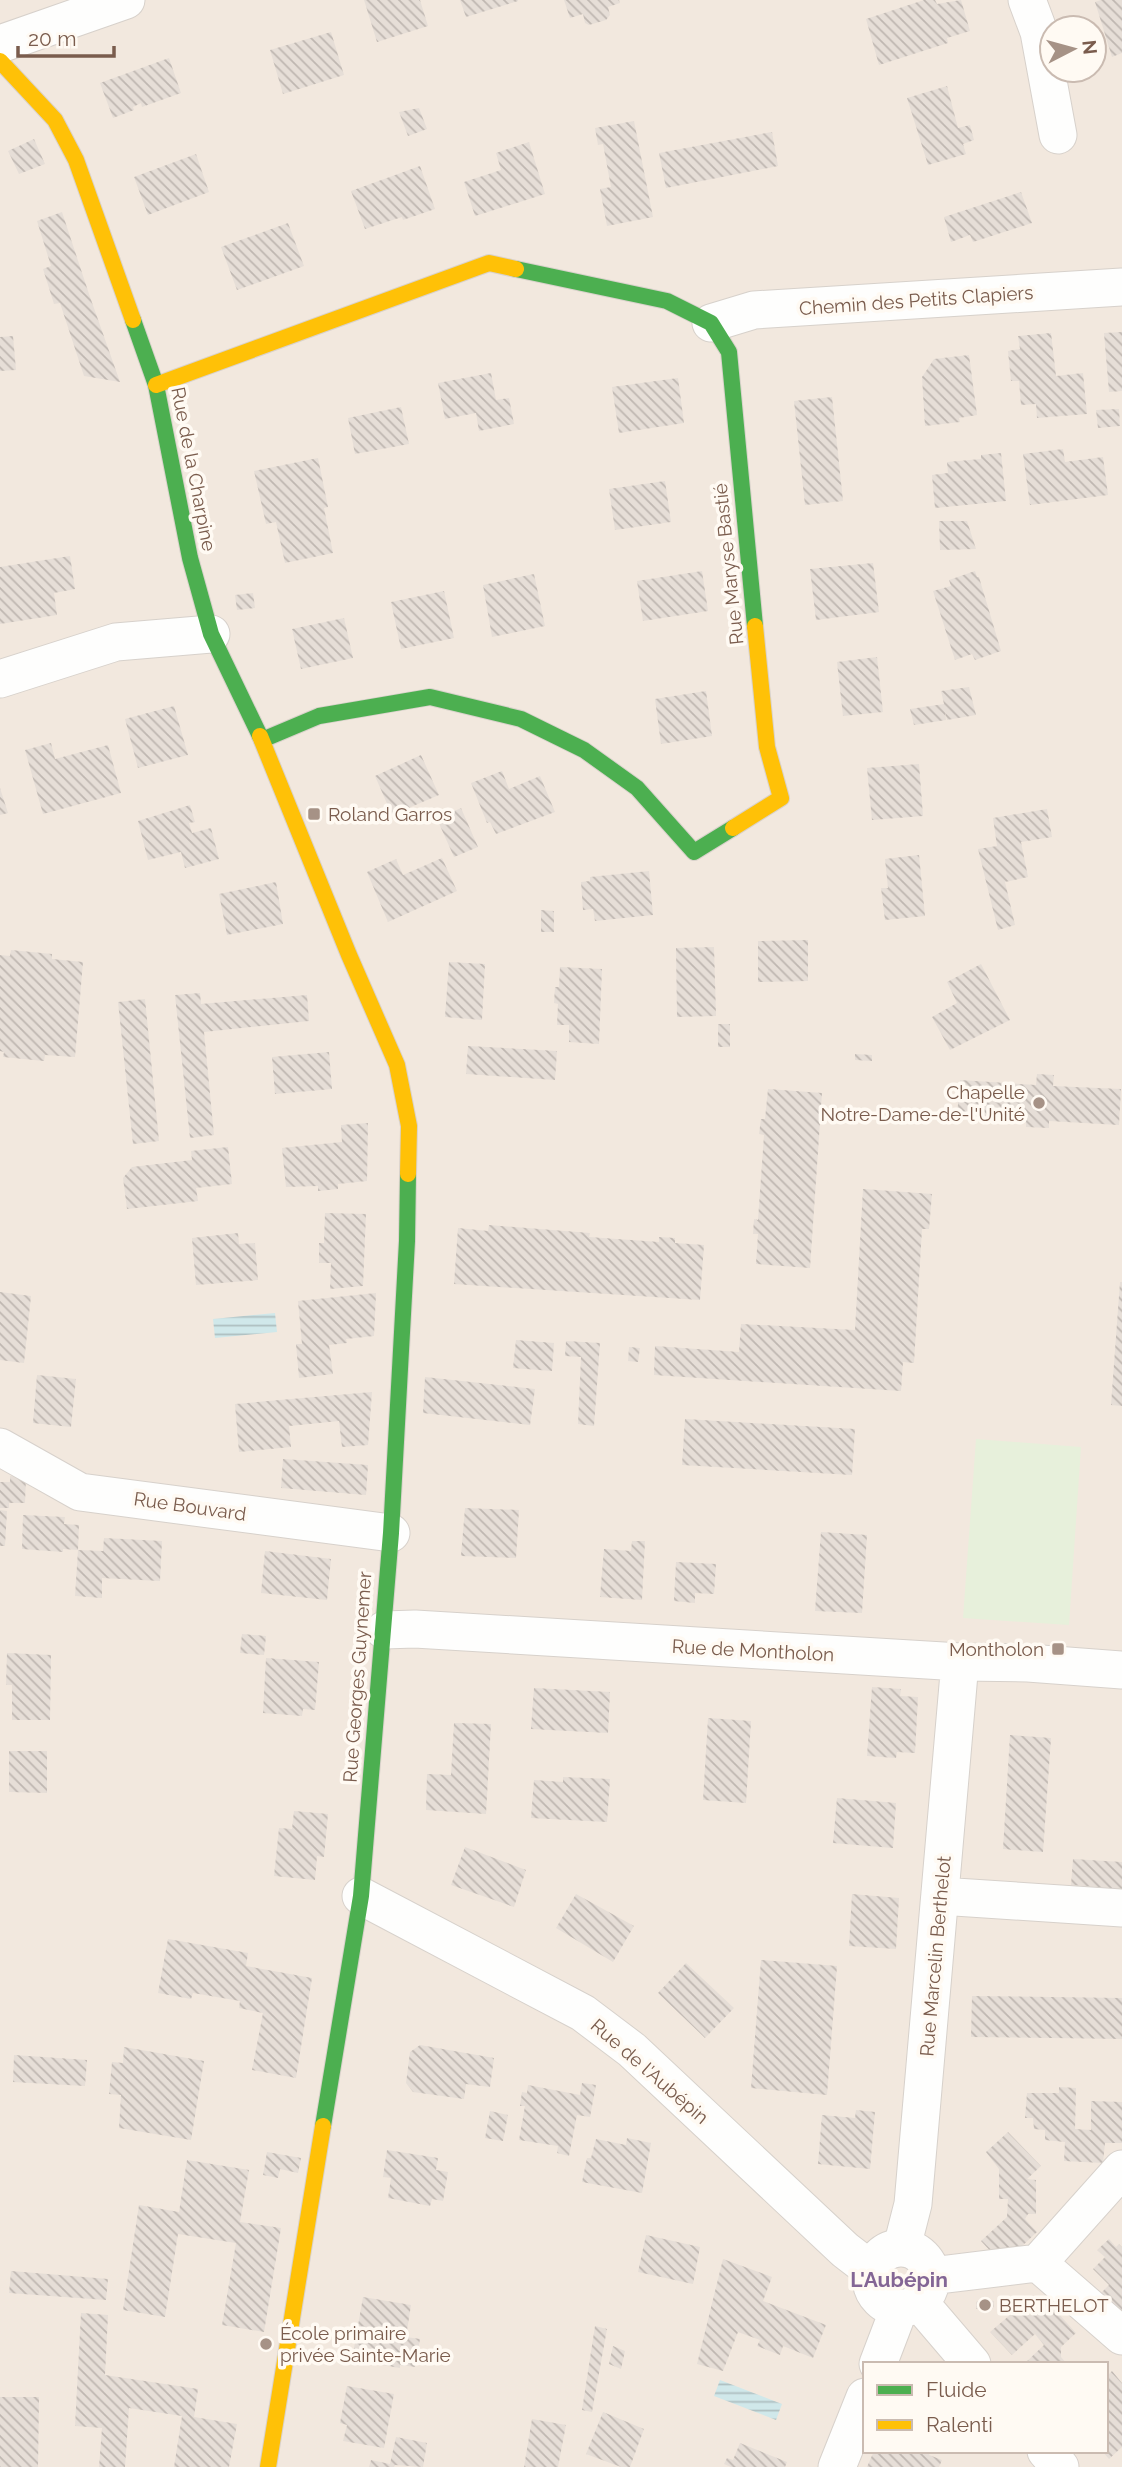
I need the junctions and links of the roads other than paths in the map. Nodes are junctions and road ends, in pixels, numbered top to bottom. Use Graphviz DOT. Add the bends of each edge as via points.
graph roads {
  1 [pos="126,0"];
  2 [pos="1027,0"];
  3 [pos="0,44"];
  4 [pos="0,61"];
  5 [pos="1058,135"];
  6 [pos="1122,287"];
  7 [pos="711,323"];
  8 [pos="156,385"];
  9 [pos="211,635"];
  10 [pos="0,678"];
  11 [pos="262,740"];
  12 [pos="327,899"];
  13 [pos="0,1447"];
  14 [pos="391,1533"];
  15 [pos="384,1630"];
  16 [pos="960,1662"];
  17 [pos="1122,1670"];
  18 [pos="361,1896"];
  19 [pos="940,1896"];
  20 [pos="1122,1908"];
  21 [pos="1122,2168"];
  22 [pos="902,2248"];
  23 [pos="1038,2263"];
  24 [pos="871,2270"];
  25 [pos="916,2295"];
  26 [pos="1122,2336"];
  27 [pos="879,2362"];
  28 [pos="969,2362"];
  29 [pos="863,2402"];
  30 [pos="1048,2453"];
  31 [pos="268,2467"];
  32 [pos="837,2467"];
  33 [pos="1060,2467"];
  1 -- 3 [label="street"];
  2 -- 5 [label="street" via="1039,32"];
  4 -- 8 [label="street, Rue de la Charpine" via="55,120 76,160"];
  6 -- 7 [label="street, Chemin des Petits Clapiers" via="754,310"];
  7 -- 8 [label="street" via="667,301 489,263"];
  7 -- 11 [label="street, Rue Maryse Bastié" via="729,352 767,747 781,798 694,852 637,788 584,750 521,719 430,697 319,716"];
  8 -- 9 [label="street, Rue de la Charpine" via="190,558"];
  9 -- 10 [label="street" via="117,642"];
  9 -- 11 [label="street, Rue de la Charpine"];
  11 -- 12 [label="street, Rue de la Charpine"];
  12 -- 14 [label="street, Rue Georges Guynemer" via="397,1065 409,1126"];
  13 -- 14 [label="street, Rue Bouvard" via="80,1492"];
  14 -- 15 [label="street, Rue Georges Guynemer"];
  15 -- 16 [label="street, Rue de Montholon"];
  15 -- 18 [label="street, Rue Georges Guynemer"];
  16 -- 17 [label="street, Rue de Montholon"];
  16 -- 19 [label="street, Rue Marcelin Berthelot"];
  18 -- 24 [label="street, Rue de l'Aubépin" via="583,2013 632,2050"];
  18 -- 31 [label="street, Rue Georges Guynemer"];
  19 -- 20 [label="street"];
  19 -- 22 [label="street, Rue Marcelin Berthelot" via="914,2204"];
  21 -- 23 [label="street"];
  22 -- 24 [label="street" via="882,2254"];
  22 -- 25 [label="street" via="923,2256"];
  23 -- 25 [label="street"];
  23 -- 26 [label="street"];
  24 -- 25 [label="street" via="870,2280 888,2306"];
  25 -- 27 [label="street"];
  25 -- 28 [label="street"];
  29 -- 32 [label="street"];
  30 -- 33 [label="street"];
}
